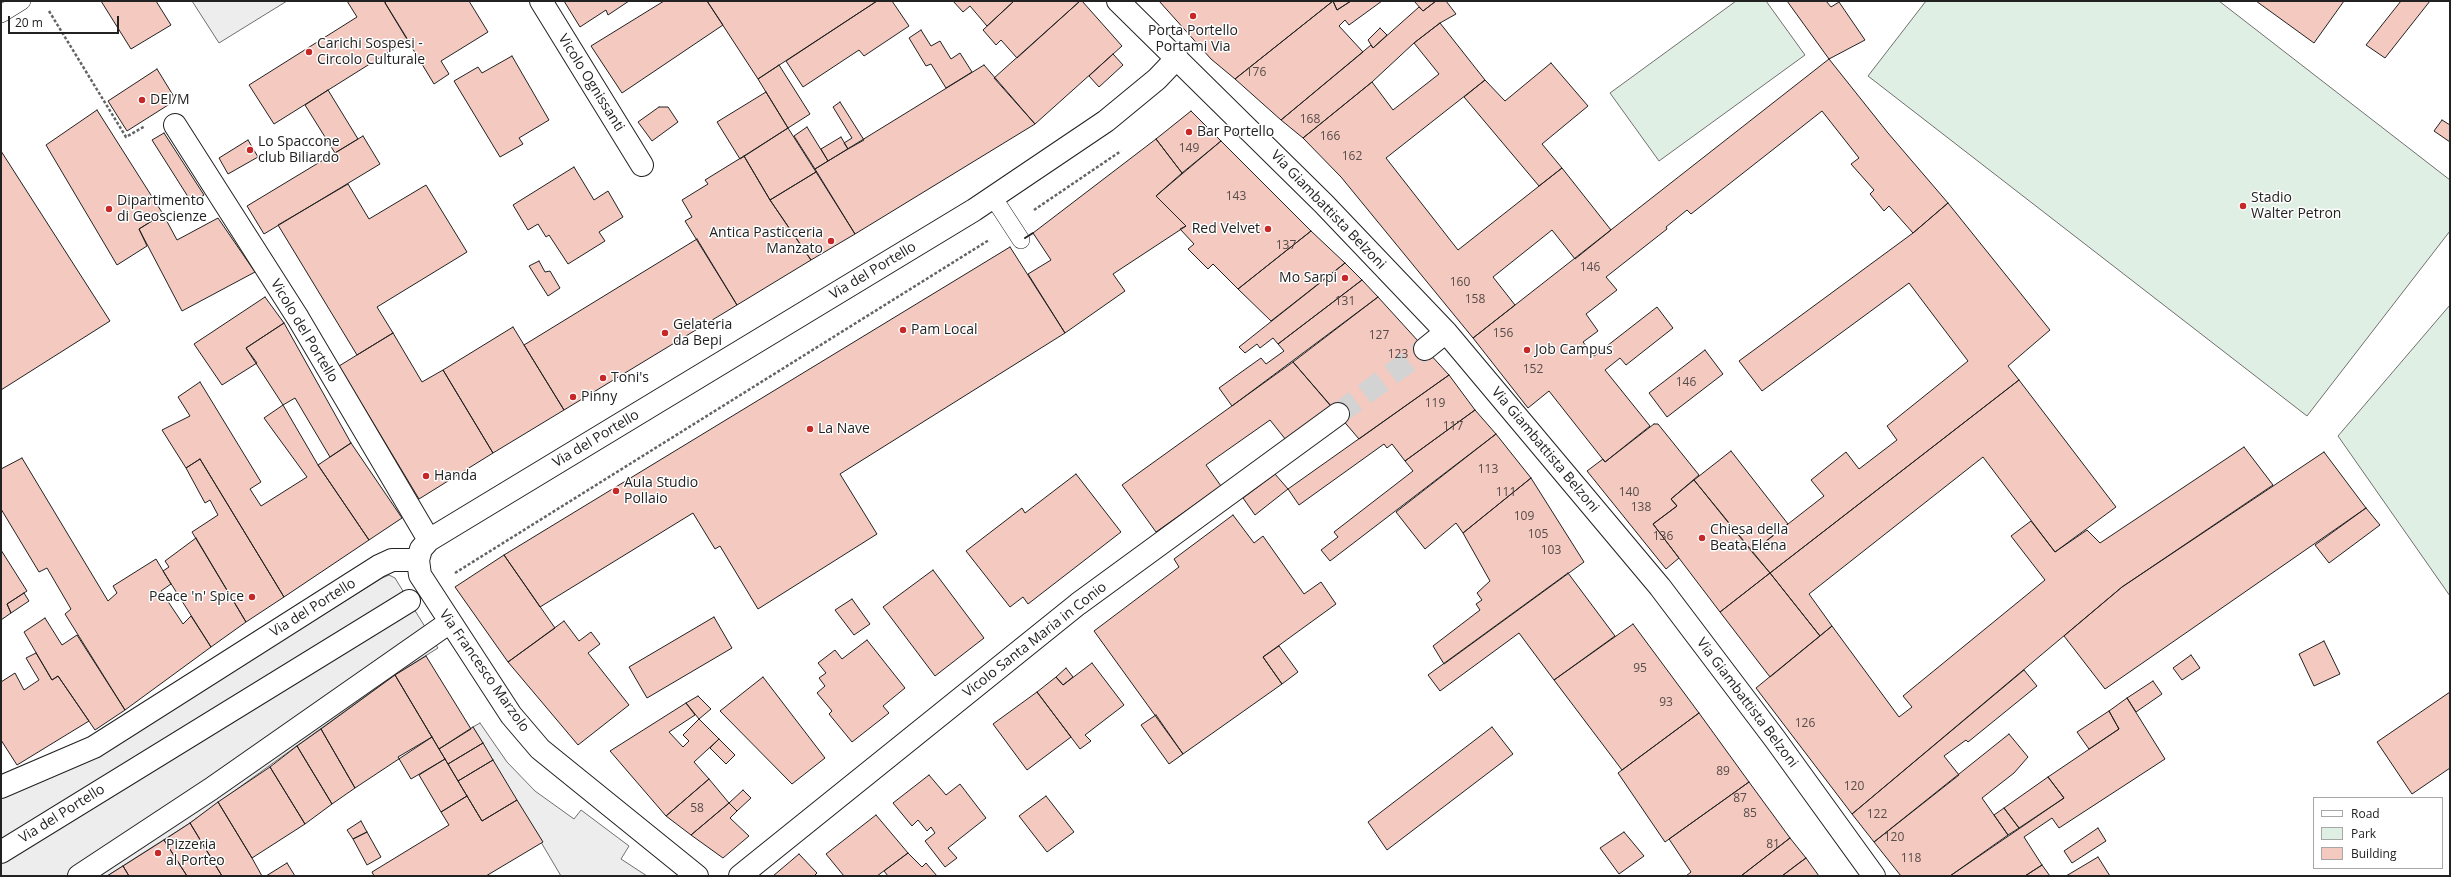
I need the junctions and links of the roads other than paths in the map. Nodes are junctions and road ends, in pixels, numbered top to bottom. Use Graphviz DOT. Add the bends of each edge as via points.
graph roads {
  1 [pos="22,1"];
  2 [pos="540,1"];
  3 [pos="1127,4"];
  4 [pos="1,14"];
  5 [pos="1177,58"];
  6 [pos="175,125"];
  7 [pos="642,165"];
  8 [pos="993,197"];
  9 [pos="1021,240"];
  10 [pos="1446,332"];
  11 [pos="1425,349"];
  12 [pos="1338,414"];
  13 [pos="429,540"];
  14 [pos="418,560"];
  15 [pos="409,601"];
  16 [pos="450,622"];
  17 [pos="1,787"];
  18 [pos="1,852"];
  19 [pos="79,876"];
  20 [pos="697,876"];
  21 [pos="740,876"];
  22 [pos="1874,876"];
  1 -- 4 [label="lane"];
  2 -- 7 [label="street, Vicolo Ognissanti"];
  3 -- 5 [label="street, Via Giambattista Belzoni"];
  5 -- 8 [label="street, Via del Portello" via="1106,121"];
  5 -- 10 [label="street, Via Giambattista Belzoni" via="1324,204"];
  6 -- 13 [label="street, Vicolo del Portello" via="298,318"];
  8 -- 9 [label="lane"];
  8 -- 13 [label="street, Via del Portello"];
  10 -- 11 [label="street"];
  10 -- 22 [label="street, Via Giambattista Belzoni" via="1660,587"];
  12 -- 21 [label="street, Vicolo Santa Maria in Conio" via="1078,604"];
  13 -- 14 [label="street, Via del Portello" via="421,549"];
  14 -- 16 [label="street, Via Francesco Marzolo" via="420,575"];
  14 -- 17 [label="street, Via del Portello" via="392,560 380,566 94,747"];
  15 -- 18 [label="street, Via del Portello"];
  16 -- 19 [label="street" via="211,789"];
  16 -- 20 [label="street, Via Francesco Marzolo" via="511,715 540,749"];
}
